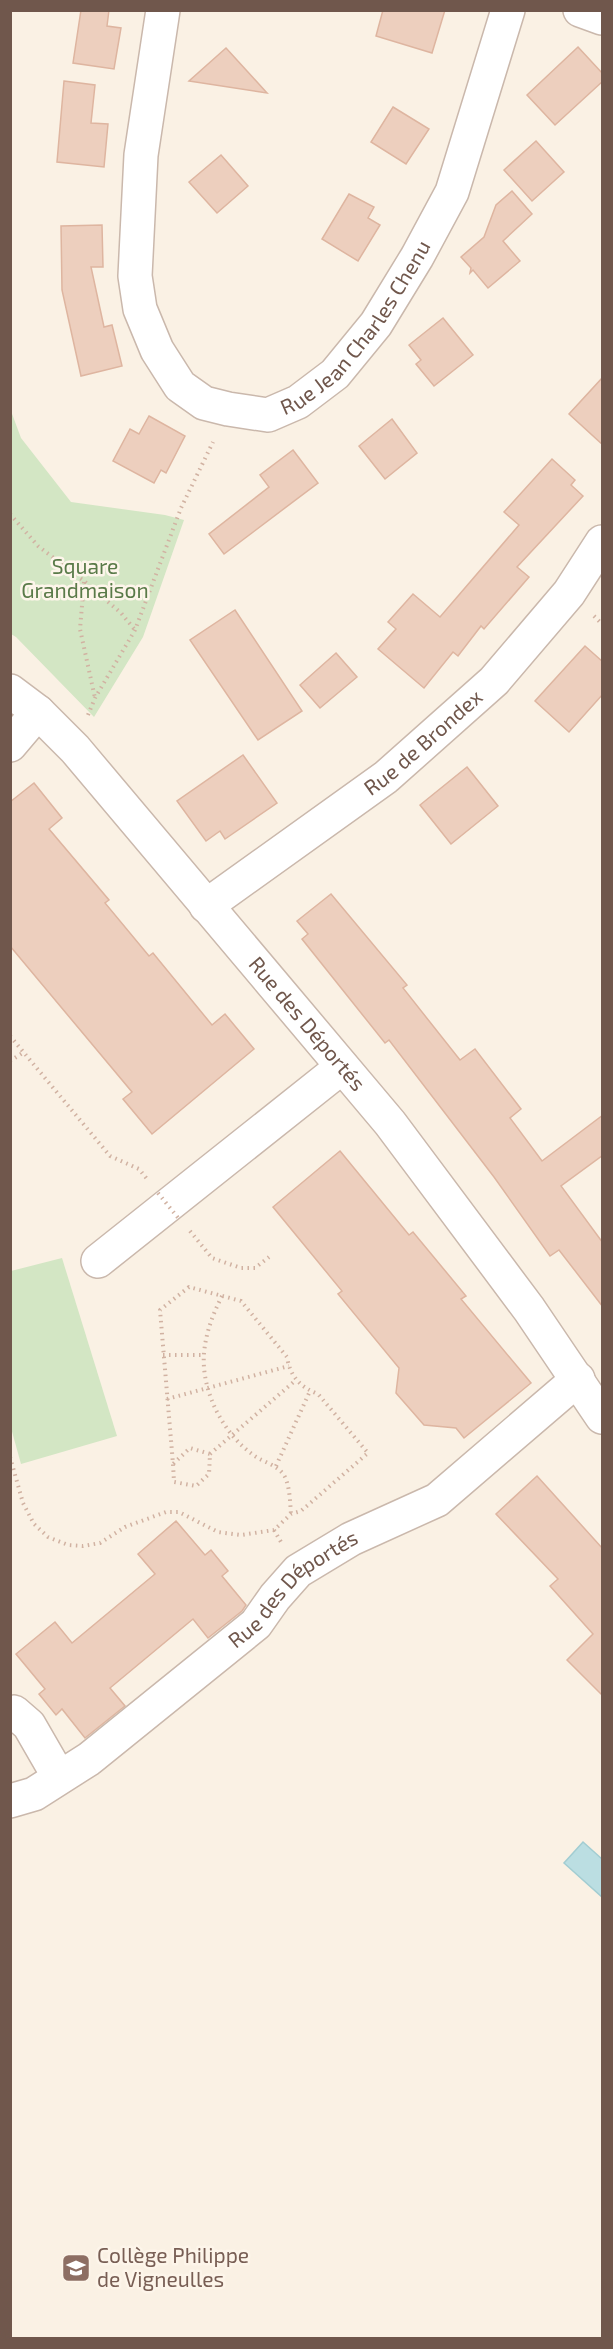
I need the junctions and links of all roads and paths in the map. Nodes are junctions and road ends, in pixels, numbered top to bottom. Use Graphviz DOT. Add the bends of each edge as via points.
graph roads {
  1 [pos="163,10"];
  2 [pos="508,10"];
  3 [pos="580,10"];
  4 [pos="603,18"];
  5 [pos="228,409"];
  6 [pos="10,514"];
  7 [pos="603,542"];
  8 [pos="84,582"];
  9 [pos="135,630"];
  10 [pos="10,691"];
  11 [pos="95,698"];
  12 [pos="38,712"];
  13 [pos="10,745"];
  14 [pos="75,749"];
  15 [pos="206,906"];
  16 [pos="10,1036"];
  17 [pos="24,1052"];
  18 [pos="10,1061"];
  19 [pos="342,1067"];
  20 [pos="269,1257"];
  21 [pos="98,1261"];
  22 [pos="222,1296"];
  23 [pos="164,1355"];
  24 [pos="204,1355"];
  25 [pos="289,1366"];
  26 [pos="296,1380"];
  27 [pos="578,1380"];
  28 [pos="208,1388"];
  29 [pos="310,1391"];
  30 [pos="167,1399"];
  31 [pos="603,1417"];
  32 [pos="232,1436"];
  33 [pos="210,1454"];
  34 [pos="10,1458"];
  35 [pos="173,1464"];
  36 [pos="276,1466"];
  37 [pos="291,1514"];
  38 [pos="10,1714"];
  39 [pos="58,1778"];
  40 [pos="10,1801"];
  1 -- 5 [label="street, Rue Jean Charles Chenu" via="141,155 135,276 140,309 157,350 180,386 204,403"];
  2 -- 5 [label="street, Rue Jean Charles Chenu" via="452,192 376,324 335,374 298,402 268,415"];
  3 -- 4 [label="street"];
  5 -- 9 [label="path" via="181,508"];
  6 -- 8 [label="path" via="38,546"];
  7 -- 15 [label="street, Rue de Brondex" via="569,593 494,681 386,777"];
  8 -- 9 [label="path"];
  8 -- 11 [label="path" via="80,629"];
  9 -- 11 [label="path"];
  10 -- 12 [label="street, Rue des Déportés"];
  11 -- 14 [label="path"];
  12 -- 13 [label="street"];
  12 -- 14 [label="street, Rue des Déportés"];
  14 -- 15 [label="street, Rue des Déportés"];
  15 -- 19 [label="street, Rue des Déportés"];
  16 -- 17 [label="path"];
  17 -- 18 [label="path"];
  17 -- 20 [label="path, bridge" via="110,1156 138,1169 212,1258 241,1268 255,1268"];
  19 -- 21 [label="street"];
  19 -- 27 [label="street, Rue des Déportés" via="464,1220"];
  22 -- 23 [label="path" via="189,1287 160,1310"];
  22 -- 24 [label="path" via="208,1328"];
  22 -- 25 [label="path" via="241,1301 288,1357"];
  23 -- 24 [label="path"];
  23 -- 30 [label="path"];
  24 -- 28 [label="path"];
  25 -- 26 [label="path"];
  25 -- 28 [label="path"];
  26 -- 29 [label="path"];
  26 -- 32 [label="path"];
  27 -- 31 [label="street, Rue des Déportés"];
  27 -- 39 [label="street, Rue des Déportés" via="437,1500 351,1539 298,1571 256,1624 89,1759"];
  28 -- 30 [label="path"];
  28 -- 32 [label="path"];
  29 -- 36 [label="path"];
  29 -- 37 [label="path" via="318,1394 368,1454 301,1511"];
  30 -- 35 [label="path"];
  32 -- 33 [label="path"];
  32 -- 36 [label="path" via="251,1454"];
  33 -- 35 [label="path" via="190,1448"];
  33 -- 35 [label="path" via="209,1474 196,1486 174,1482"];
  34 -- 37 [label="path" via="23,1503 34,1524 48,1537 68,1545 100,1543 125,1527 166,1512 179,1512 218,1532 241,1535 274,1530"];
  36 -- 37 [label="path" via="285,1477"];
  38 -- 39 [label="street" via="14,1712 29,1725"];
  39 -- 40 [label="street, Rue des Déportés" via="34,1794"];
}
